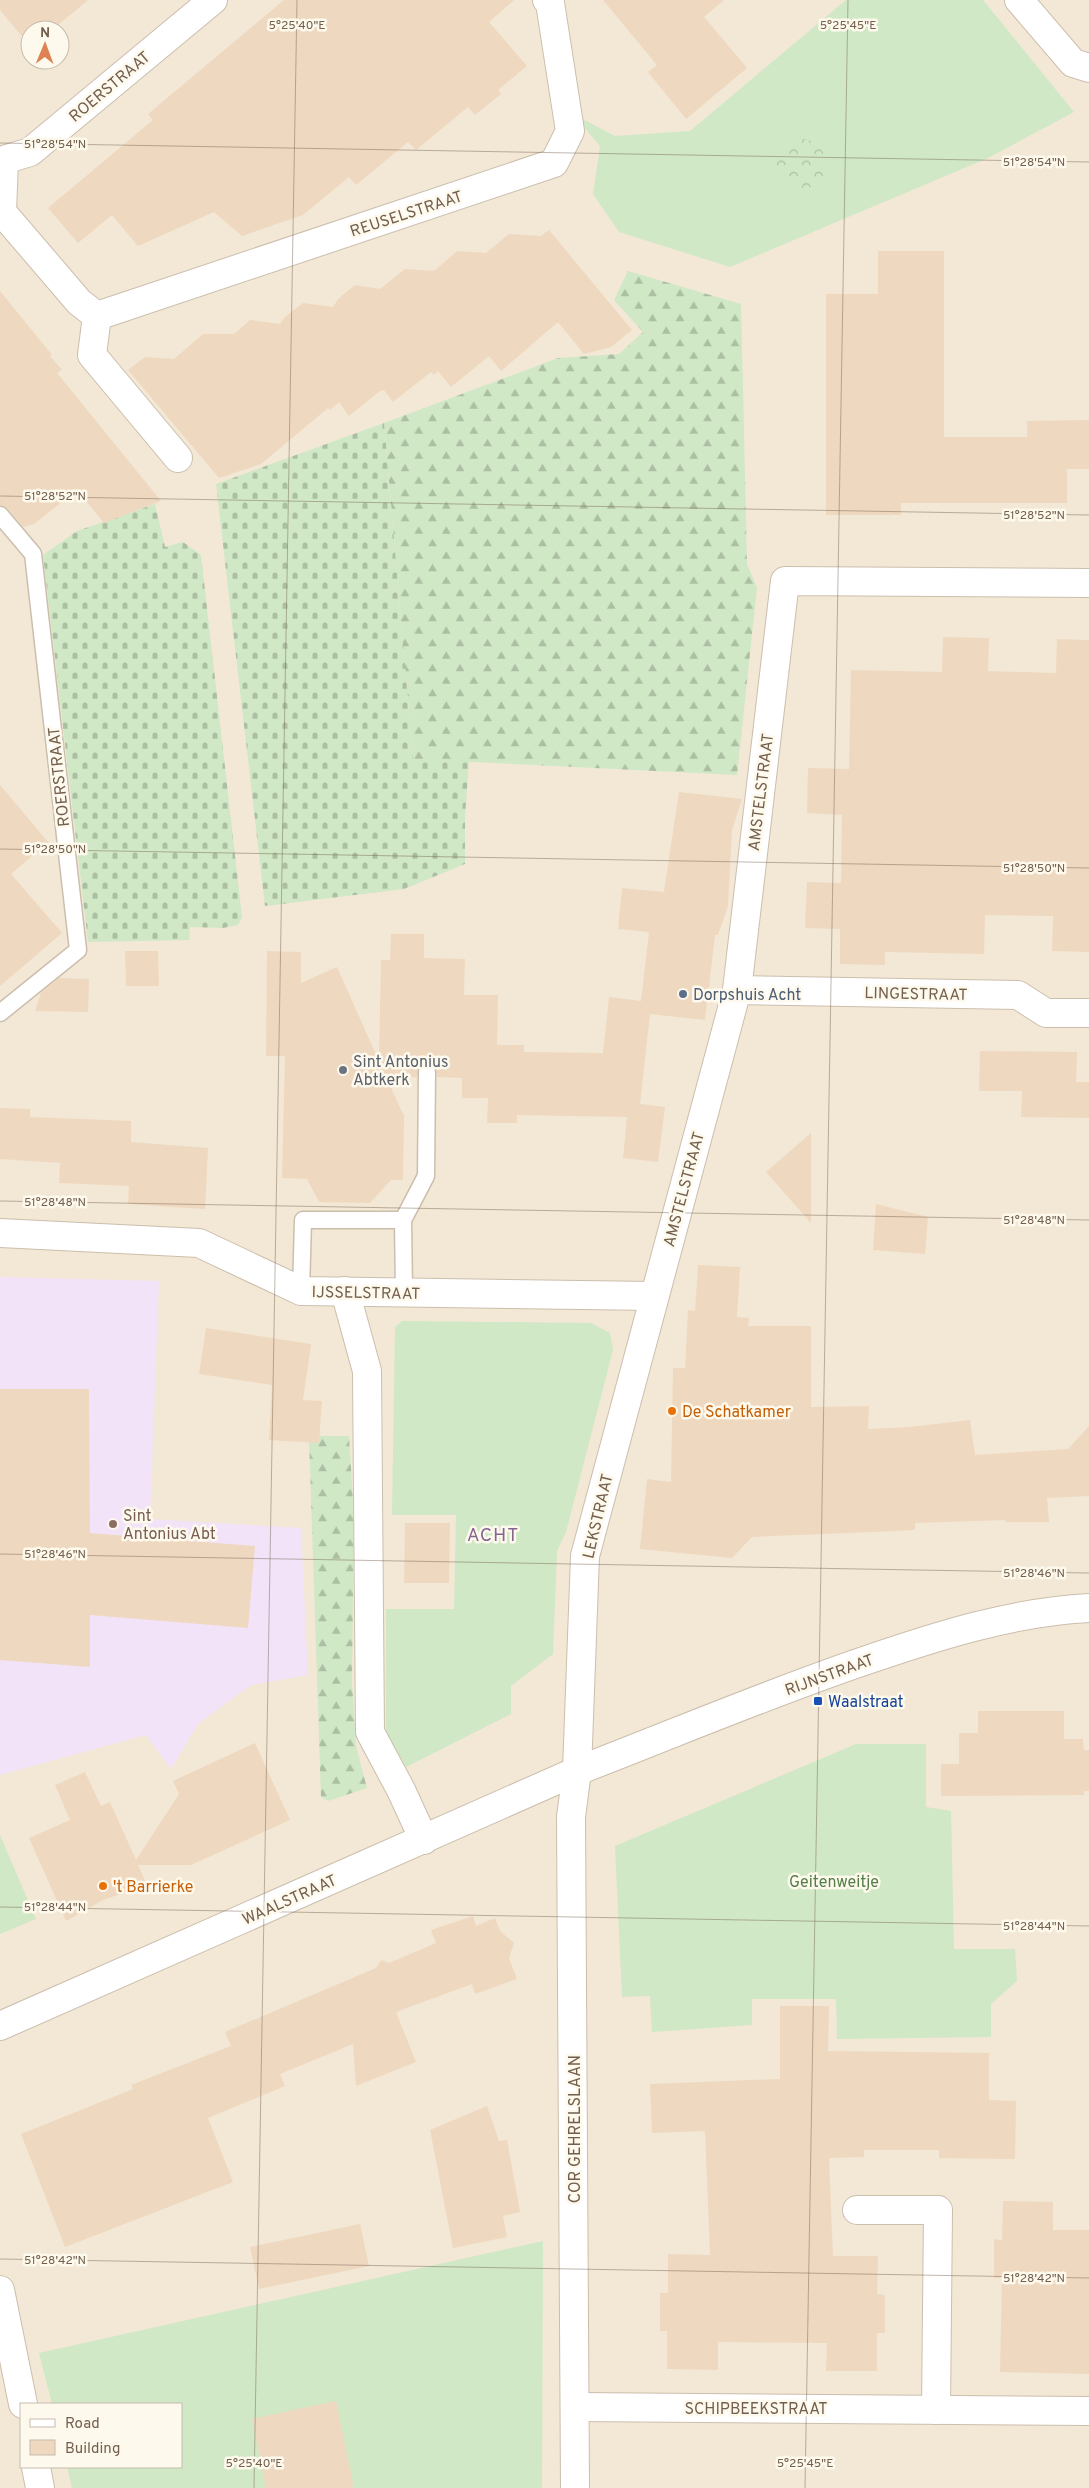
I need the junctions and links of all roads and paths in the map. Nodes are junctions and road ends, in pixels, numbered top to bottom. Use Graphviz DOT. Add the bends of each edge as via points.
graph roads {
  1 [pos="213,0"];
  2 [pos="547,0"];
  3 [pos="1020,0"];
  4 [pos="1089,68"];
  5 [pos="2,161"];
  6 [pos="97,316"];
  7 [pos="178,458"];
  8 [pos="0,515"];
  9 [pos="1089,583"];
  10 [pos="737,990"];
  11 [pos="0,1013"];
  12 [pos="1089,1013"];
  13 [pos="427,1072"];
  14 [pos="403,1220"];
  15 [pos="0,1234"];
  16 [pos="301,1291"];
  17 [pos="346,1291"];
  18 [pos="404,1292"];
  19 [pos="653,1296"];
  20 [pos="1089,1608"];
  21 [pos="577,1771"];
  22 [pos="424,1840"];
  23 [pos="0,2026"];
  24 [pos="857,2210"];
  25 [pos="0,2290"];
  26 [pos="24,2403"];
  27 [pos="576,2407"];
  28 [pos="936,2410"];
  29 [pos="1089,2411"];
  30 [pos="36,2468"];
  31 [pos="40,2488"];
  32 [pos="575,2488"];
  1 -- 5 [label="street, ROERSTRAAT" via="30,152"];
  2 -- 6 [label="street, REUSELSTRAAT" via="570,131 554,163"];
  3 -- 4 [label="street" via="1073,63"];
  5 -- 6 [label="street" via="2,212 78,302"];
  6 -- 7 [label="street" via="92,355"];
  8 -- 11 [label="lane, ROERSTRAAT" via="33,554 78,950"];
  9 -- 10 [label="street, AMSTELSTRAAT" via="785,581"];
  10 -- 12 [label="street, LINGESTRAAT" via="1018,995 1046,1012"];
  10 -- 19 [label="street, AMSTELSTRAAT"];
  13 -- 14 [label="lane" via="426,1176"];
  14 -- 16 [label="lane" via="303,1220"];
  14 -- 18 [label="lane"];
  15 -- 16 [label="street, IJSSELSTRAAT" via="199,1243"];
  16 -- 17 [label="street, IJSSELSTRAAT"];
  17 -- 18 [label="street, IJSSELSTRAAT"];
  17 -- 22 [label="street" via="368,1371 370,1732"];
  18 -- 19 [label="street, IJSSELSTRAAT"];
  19 -- 21 [label="street, LEKSTRAAT" via="586,1556"];
  20 -- 21 [label="street, RIJNSTRAAT" via="1065,1609 944,1634 807,1681"];
  21 -- 22 [label="street, WAALSTRAAT"];
  21 -- 27 [label="street, COR GEHRELSLAAN" via="571,1817"];
  22 -- 23 [label="street, WAALSTRAAT"];
  24 -- 28 [label="street" via="938,2210"];
  25 -- 26 [label="street"];
  27 -- 28 [label="street, SCHIPBEEKSTRAAT"];
  27 -- 32 [label="street, COR GEHRELSLAAN"];
  28 -- 29 [label="street, SCHIPBEEKSTRAAT"];
  30 -- 31 [label="street"];
}
